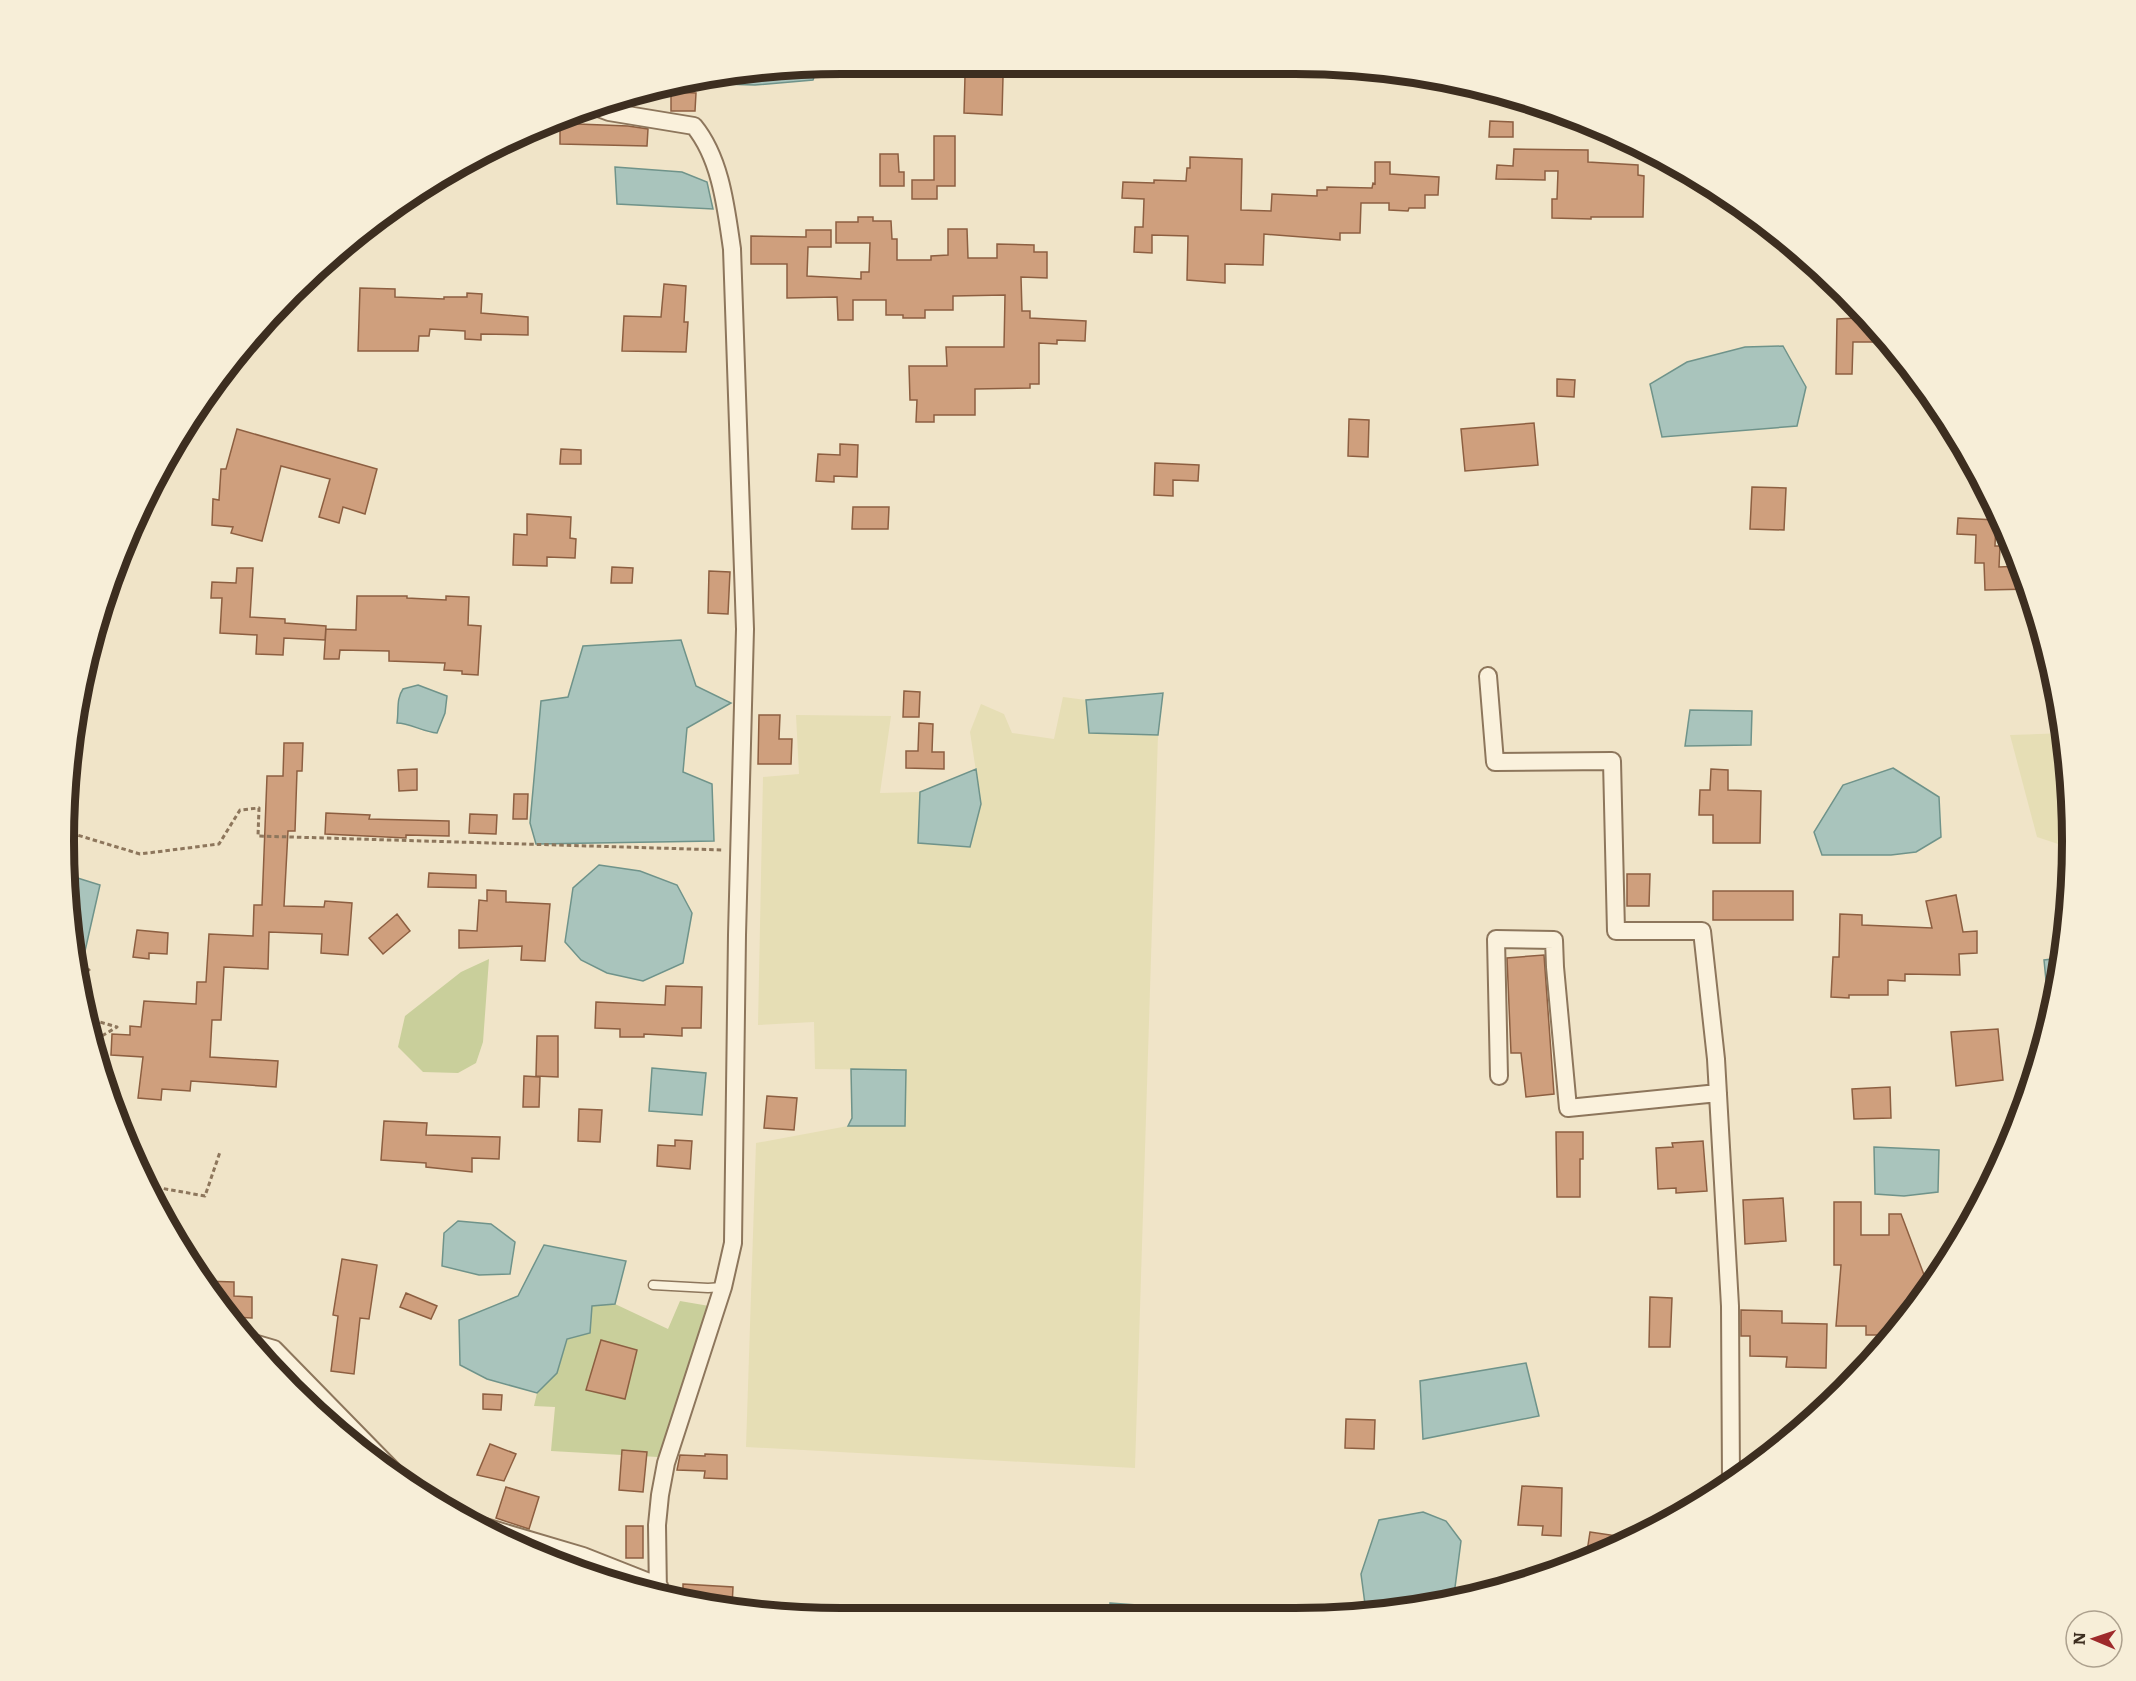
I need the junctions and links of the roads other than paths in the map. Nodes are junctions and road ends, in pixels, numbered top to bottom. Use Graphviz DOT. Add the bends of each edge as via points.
graph roads {
  1 [pos="605,111"];
  2 [pos="1488,676"];
  3 [pos="1499,1076"];
  4 [pos="1718,1093"];
  5 [pos="653,1285"];
  6 [pos="723,1287"];
  7 [pos="263,1345"];
  8 [pos="364,1441"];
  9 [pos="1731,1472"];
  10 [pos="524,1538"];
  11 [pos="631,1578"];
  12 [pos="658,1585"];
  1 -- 6 [label="street" via="693,126 711,156 732,249 745,629 734,1243"];
  2 -- 4 [label="street" via="1495,762 1612,760 1616,931 1702,932"];
  3 -- 4 [label="street" via="1496,939 1554,940 1568,1108"];
  4 -- 9 [label="street" via="1730,1306"];
  5 -- 6 [label="lane"];
  6 -- 12 [label="street" via="666,1463 657,1525"];
  7 -- 8 [label="street" via="274,1348"];
  10 -- 11 [label="street" via="583,1556"];
}
